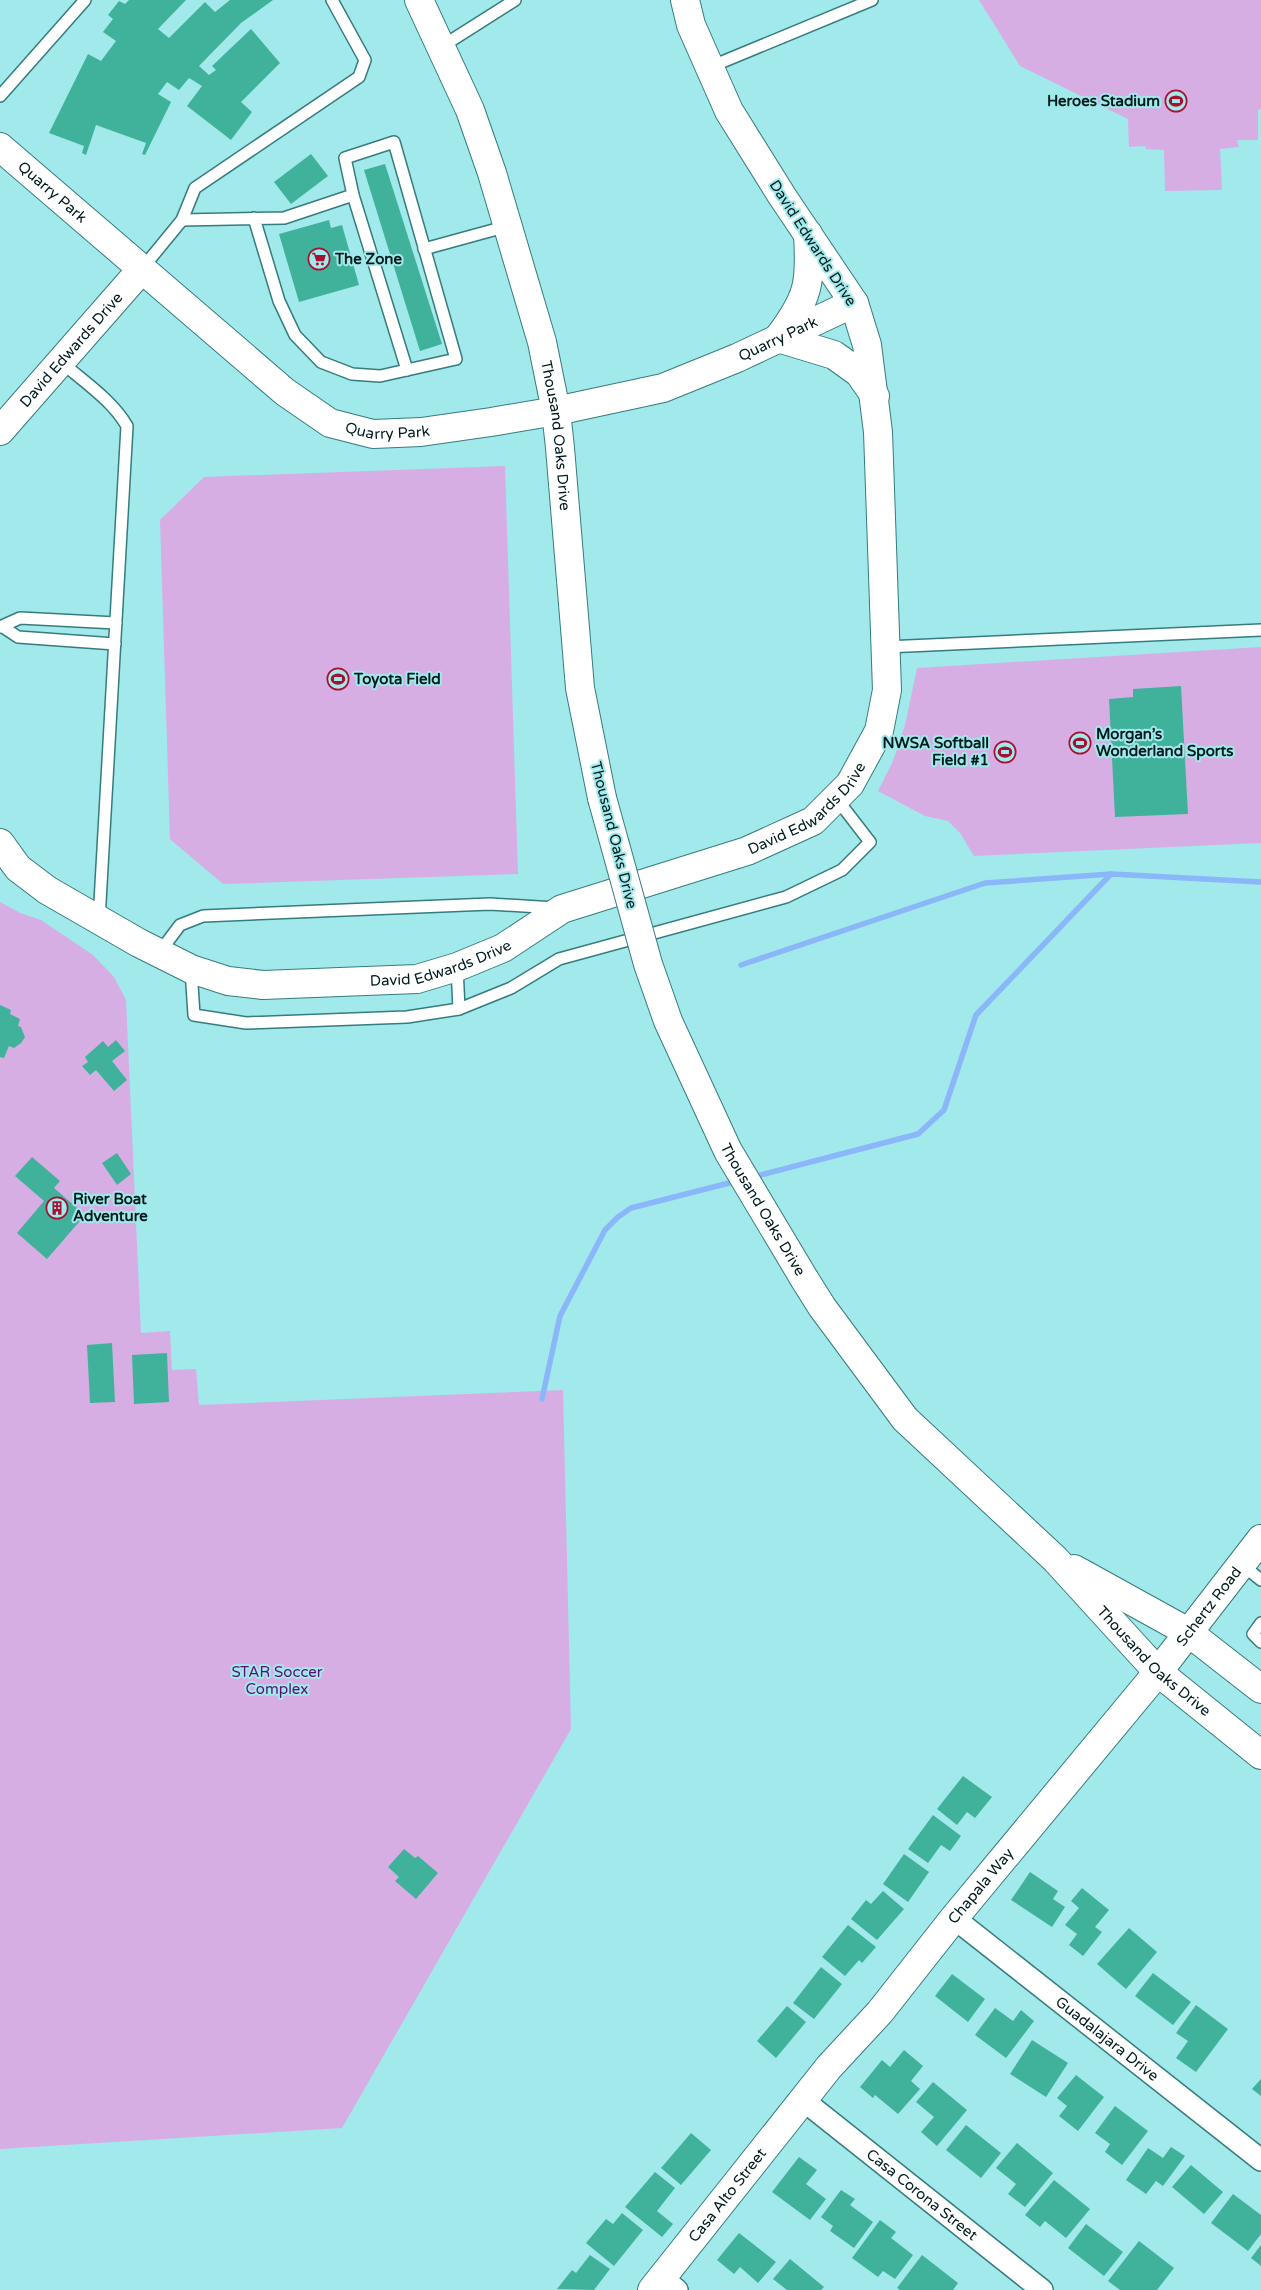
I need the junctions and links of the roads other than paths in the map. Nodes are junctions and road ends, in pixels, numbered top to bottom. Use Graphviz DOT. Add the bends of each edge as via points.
graph roads {
  1 [pos="84,0"];
  2 [pos="332,0"];
  3 [pos="419,0"];
  4 [pos="515,0"];
  5 [pos="685,0"];
  6 [pos="872,0"];
  7 [pos="441,47"];
  8 [pos="710,68"];
  9 [pos="0,96"];
  10 [pos="0,147"];
  11 [pos="353,195"];
  12 [pos="254,218"];
  13 [pos="182,220"];
  14 [pos="508,226"];
  15 [pos="808,234"];
  16 [pos="424,249"];
  17 [pos="141,270"];
  18 [pos="854,304"];
  19 [pos="778,338"];
  20 [pos="60,361"];
  21 [pos="407,370"];
  22 [pos="874,396"];
  23 [pos="556,411"];
  24 [pos="0,430"];
  25 [pos="116,623"];
  26 [pos="2,627"];
  27 [pos="1261,630"];
  28 [pos="115,644"];
  29 [pos="886,647"];
  30 [pos="836,798"];
  31 [pos="0,843"];
  32 [pos="562,909"];
  33 [pos="99,920"];
  34 [pos="159,953"];
  35 [pos="457,967"];
  36 [pos="191,969"];
  37 [pos="459,1009"];
  38 [pos="1261,1539"];
  39 [pos="1055,1559"];
  40 [pos="1251,1572"];
  41 [pos="1261,1624"];
  42 [pos="1188,1632"];
  43 [pos="1261,1642"];
  44 [pos="1158,1672"];
  45 [pos="1261,1689"];
  46 [pos="1261,1755"];
  47 [pos="954,1918"];
  48 [pos="803,2100"];
  49 [pos="1261,2160"];
  50 [pos="663,2286"];
  51 [pos="1042,2290"];
  1 -- 9 [label="lane"];
  2 -- 13 [label="lane" via="364,60 359,77 195,188"];
  3 -- 7 [label="street, Thousand Oaks Drive"];
  4 -- 7 [label="lane"];
  5 -- 8 [label="street, David Edwards Drive" via="691,25"];
  6 -- 8 [label="lane"];
  7 -- 14 [label="street, Thousand Oaks Drive" via="470,110"];
  8 -- 15 [label="street, David Edwards Drive" via="729,111"];
  10 -- 17 [label="street, Quarry Park"];
  11 -- 12 [label="lane" via="284,218"];
  11 -- 16 [label="lane" via="345,158 394,142"];
  11 -- 21 [label="lane"];
  12 -- 13 [label="lane"];
  12 -- 21 [label="lane" via="279,301 295,335 321,362 352,374 380,376"];
  13 -- 17 [label="lane"];
  14 -- 16 [label="lane"];
  14 -- 23 [label="street, Thousand Oaks Drive" via="542,342"];
  15 -- 18 [label="street, David Edwards Drive"];
  15 -- 19 [label="street" via="810,267 805,295 798,312"];
  16 -- 21 [label="lane" via="456,359"];
  17 -- 20 [label="street, David Edwards Drive"];
  17 -- 23 [label="street, Quarry Park" via="285,392 330,423 373,434 421,432"];
  18 -- 19 [label="street, Quarry Park"];
  18 -- 22 [label="street, David Edwards Drive" via="868,345"];
  19 -- 22 [label="street" via="834,355 859,374"];
  19 -- 23 [label="street, Quarry Park" via="663,388"];
  20 -- 24 [label="street, David Edwards Drive"];
  20 -- 25 [label="lane" via="109,403 127,426"];
  22 -- 29 [label="street, David Edwards Drive"];
  23 -- 39 [label="street, Thousand Oaks Drive, bridge" via="580,688 602,798 648,964 668,1021 728,1151 822,1307 904,1419"];
  25 -- 26 [label="lane" via="20,618"];
  25 -- 28 [label="lane"];
  26 -- 28 [label="lane" via="18,637"];
  27 -- 29 [label="lane"];
  28 -- 33 [label="lane"];
  29 -- 30 [label="street, David Edwards Drive" via="888,690 879,731 850,784"];
  30 -- 32 [label="street, David Edwards Drive" via="813,821 747,851"];
  30 -- 37 [label="lane" via="870,842 842,870 786,897 559,959 511,988"];
  31 -- 33 [label="street, David Edwards Drive" via="18,868 47,890"];
  32 -- 34 [label="lane" via="490,904 203,916 180,925"];
  32 -- 35 [label="street, David Edwards Drive" via="503,948"];
  33 -- 34 [label="street, David Edwards Drive"];
  34 -- 36 [label="street, David Edwards Drive"];
  35 -- 36 [label="street, David Edwards Drive" via="418,979 263,985 228,981"];
  35 -- 37 [label="lane"];
  36 -- 37 [label="lane" via="194,1015 246,1023 408,1017"];
  38 -- 40 [label="street, Schertz Road"];
  39 -- 42 [label="street, Thousand Oaks Drive"];
  39 -- 44 [label="street, Thousand Oaks Drive"];
  40 -- 42 [label="street, Schertz Road"];
  41 -- 43 [label="lane" via="1252,1634"];
  42 -- 44 [label="street, Schertz Road"];
  42 -- 45 [label="street, Thousand Oaks Drive"];
  44 -- 46 [label="street, Thousand Oaks Drive"];
  44 -- 47 [label="street, Chapala Way"];
  47 -- 48 [label="street, Chapala Way" via="880,2012"];
  47 -- 49 [label="street, Guadalajara Drive"];
  48 -- 50 [label="street, Casa Alto Street"];
  48 -- 51 [label="street, Casa Corona Street"];
}
